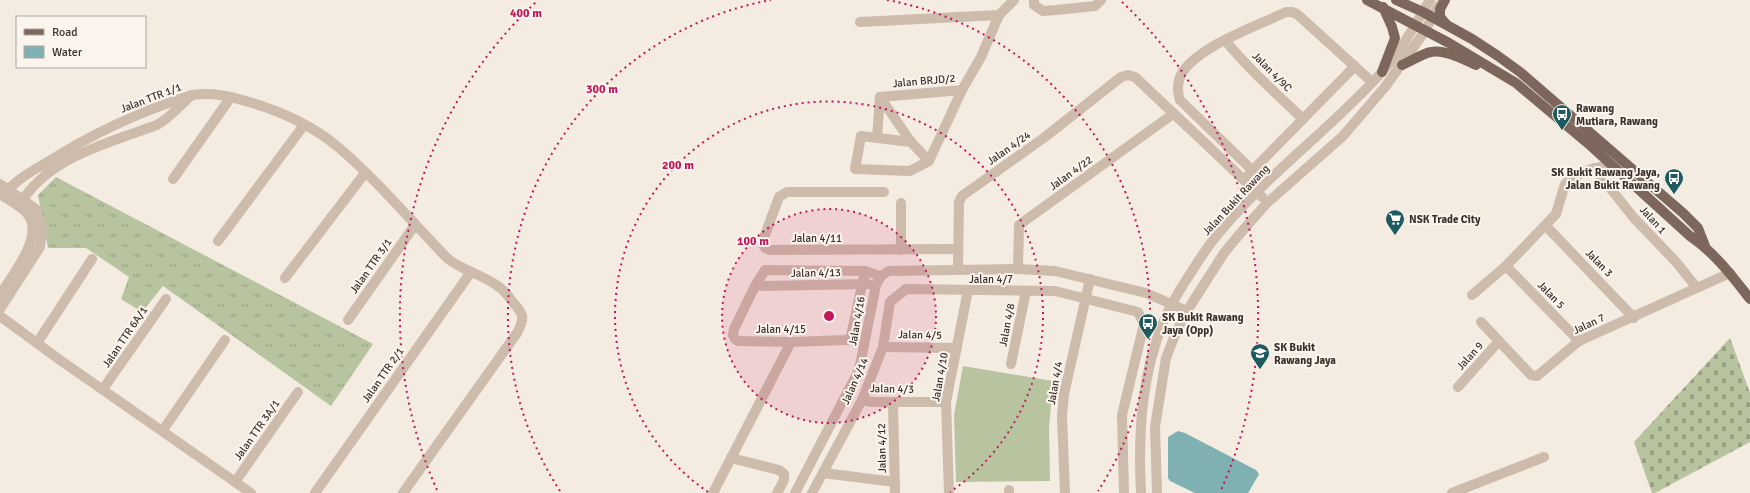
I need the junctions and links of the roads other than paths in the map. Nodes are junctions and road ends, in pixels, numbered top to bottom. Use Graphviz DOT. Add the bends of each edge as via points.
graph roads {
  1 [pos="1014,0"];
  2 [pos="1034,0"];
  3 [pos="1100,0"];
  4 [pos="1367,0"];
  5 [pos="1396,0"];
  6 [pos="1430,0"];
  7 [pos="1445,0"];
  8 [pos="1382,7"];
  9 [pos="1423,12"];
  10 [pos="1000,15"];
  11 [pos="1433,18"];
  12 [pos="860,22"];
  13 [pos="1416,25"];
  14 [pos="1449,27"];
  15 [pos="1426,30"];
  16 [pos="1225,40"];
  17 [pos="1402,65"];
  18 [pos="1355,66"];
  19 [pos="1382,72"];
  20 [pos="1372,82"];
  21 [pos="1516,83"];
  22 [pos="962,90"];
  23 [pos="192,95"];
  24 [pos="231,97"];
  25 [pos="880,98"];
  26 [pos="1173,114"];
  27 [pos="1303,119"];
  28 [pos="126,120"];
  29 [pos="304,125"];
  30 [pos="1349,129"];
  31 [pos="1322,132"];
  32 [pos="132,134"];
  33 [pos="877,138"];
  34 [pos="911,142"];
  35 [pos="929,161"];
  36 [pos="56,162"];
  37 [pos="1605,166"];
  38 [pos="1594,168"];
  39 [pos="1252,171"];
  40 [pos="365,173"];
  41 [pos="173,179"];
  42 [pos="1243,180"];
  43 [pos="3,191"];
  44 [pos="884,192"];
  45 [pos="1257,193"];
  46 [pos="21,203"];
  47 [pos="1267,203"];
  48 [pos="902,204"];
  49 [pos="415,225"];
  50 [pos="1546,226"];
  51 [pos="218,241"];
  52 [pos="1705,246"];
  53 [pos="901,250"];
  54 [pos="958,250"];
  55 [pos="92,259"];
  56 [pos="1506,266"];
  57 [pos="958,269"];
  58 [pos="1018,269"];
  59 [pos="865,271"];
  60 [pos="471,272"];
  61 [pos="1730,273"];
  62 [pos="285,278"];
  63 [pos="1090,279"];
  64 [pos="878,280"];
  65 [pos="862,284"];
  66 [pos="755,286"];
  67 [pos="1696,288"];
  68 [pos="968,290"];
  69 [pos="1026,291"];
  70 [pos="0,295"];
  71 [pos="1472,295"];
  72 [pos="898,296"];
  73 [pos="166,298"];
  74 [pos="1086,298"];
  75 [pos="1750,299"];
  76 [pos="1172,303"];
  77 [pos="0,309"];
  78 [pos="1187,311"];
  79 [pos="0,316"];
  80 [pos="1634,318"];
  81 [pos="348,320"];
  82 [pos="1481,322"];
  83 [pos="225,340"];
  84 [pos="1499,341"];
  85 [pos="1579,341"];
  86 [pos="791,342"];
  87 [pos="37,343"];
  88 [pos="883,347"];
  89 [pos="957,348"];
  90 [pos="1011,364"];
  91 [pos="1458,387"];
  92 [pos="103,390"];
  93 [pos="298,392"];
  94 [pos="844,400"];
  95 [pos="893,402"];
  96 [pos="946,402"];
  97 [pos="860,403"];
  98 [pos="163,430"];
  99 [pos="1544,456"];
  100 [pos="731,458"];
  101 [pos="823,473"];
  102 [pos="235,482"];
  103 [pos="895,482"];
  104 [pos="251,493"];
  105 [pos="315,493"];
  106 [pos="403,493"];
  107 [pos="713,493"];
  108 [pos="777,493"];
  109 [pos="795,493"];
  110 [pos="812,493"];
  111 [pos="895,493"];
  112 [pos="949,493"];
  113 [pos="1065,493"];
  114 [pos="1124,493"];
  115 [pos="1141,493"];
  116 [pos="1157,493"];
  117 [pos="1452,493"];
  1 -- 10 [label="street"];
  2 -- 3 [label="street" via="1034,5 1044,11 1094,6"];
  4 -- 8 [label="main road"];
  5 -- 9 [label="main road"];
  6 -- 9 [label="street, Jalan Bukit Rawang"];
  7 -- 11 [label="street" via="1437,8"];
  7 -- 14 [label="main road" via="1440,9 1440,17"];
  8 -- 13 [label="main road"];
  8 -- 19 [label="main road" via="1392,27 1394,38"];
  9 -- 11 [label="main road"];
  9 -- 13 [label="street, Jalan Bukit Rawang"];
  10 -- 12 [label="street"];
  10 -- 22 [label="street" via="981,57"];
  11 -- 14 [label="main road"];
  11 -- 15 [label="street"];
  13 -- 15 [label="main road"];
  13 -- 19 [label="street, Jalan Bukit Rawang"];
  14 -- 52 [label="main road" via="1498,56 1532,83 1683,213 1698,228"];
  15 -- 17 [label="street"];
  15 -- 21 [label="main road"];
  16 -- 18 [label="street" via="1286,12 1292,12"];
  16 -- 27 [label="street, Jalan 4/9C"];
  16 -- 39 [label="street" via="1198,56 1182,73 1178,93 1180,100"];
  17 -- 21 [label="main road" via="1437,51 1468,61"];
  17 -- 30 [label="street"];
  18 -- 20 [label="street"];
  18 -- 27 [label="street"];
  19 -- 20 [label="street, Jalan Bukit Rawang"];
  20 -- 31 [label="street, Jalan Bukit Rawang"];
  21 -- 52 [label="main road" via="1690,236"];
  22 -- 25 [label="street, Jalan BRJD/2"];
  22 -- 35 [label="street"];
  23 -- 24 [label="street" via="209,93"];
  23 -- 28 [label="street, Jalan TTR 1/1"];
  23 -- 32 [label="street, Jalan TTR 1/1" via="168,119"];
  24 -- 29 [label="street" via="259,104"];
  24 -- 41 [label="street"];
  25 -- 33 [label="street, Jalan BRJD/2"];
  25 -- 34 [label="street"];
  26 -- 42 [label="street"];
  26 -- 54 [label="street, Jalan 4/24" via="1135,77 1121,77 1045,137 962,196 959,202"];
  26 -- 58 [label="street, Jalan 4/22" via="1019,225"];
  27 -- 39 [label="street"];
  28 -- 32 [label="street"];
  28 -- 36 [label="street, Jalan TTR 1/1" via="103,129"];
  29 -- 40 [label="street" via="338,147"];
  29 -- 51 [label="street"];
  30 -- 31 [label="street" via="1342,125"];
  30 -- 47 [label="street"];
  31 -- 45 [label="street, Jalan Bukit Rawang"];
  32 -- 36 [label="street, Jalan TTR 1/1"];
  33 -- 34 [label="street"];
  33 -- 35 [label="street" via="861,136 855,169 910,171"];
  34 -- 35 [label="street"];
  36 -- 43 [label="street, Jalan TTR 1/1" via="17,180"];
  36 -- 46 [label="street, Jalan TTR 1/1"];
  37 -- 38 [label="street"];
  38 -- 50 [label="street" via="1565,184 1556,214"];
  38 -- 67 [label="street, Jalan 1"];
  39 -- 42 [label="street"];
  40 -- 49 [label="street"];
  40 -- 62 [label="street"];
  42 -- 45 [label="street"];
  43 -- 46 [label="street"];
  44 -- 53 [label="street, Jalan 4/11" via="787,192 779,197 762,243 770,250"];
  45 -- 47 [label="street"];
  45 -- 76 [label="street, Jalan Bukit Rawang" via="1214,239"];
  46 -- 70 [label="street" via="31,220 33,236"];
  46 -- 77 [label="street" via="36,209 40,218 40,247"];
  47 -- 78 [label="street" via="1224,253"];
  48 -- 53 [label="street"];
  49 -- 60 [label="street" via="453,264"];
  49 -- 81 [label="street, Jalan TTR 3/1"];
  50 -- 56 [label="street"];
  50 -- 80 [label="street, Jalan 3"];
  52 -- 61 [label="main road"];
  53 -- 54 [label="street, Jalan 4/11"];
  54 -- 57 [label="street, Jalan 4/24"];
  55 -- 87 [label="street"];
  56 -- 71 [label="street"];
  56 -- 85 [label="street, Jalan 5"];
  57 -- 58 [label="street"];
  57 -- 64 [label="street" via="889,271"];
  58 -- 63 [label="street" via="1054,271"];
  59 -- 64 [label="street"];
  59 -- 65 [label="street, Jalan 4/15"];
  59 -- 66 [label="street" via="765,270"];
  60 -- 105 [label="street, Jalan TTR 2/1"];
  60 -- 106 [label="street" via="500,287 522,312 523,323"];
  61 -- 67 [label="street, Jalan 7"];
  61 -- 75 [label="main road"];
  63 -- 74 [label="street, Jalan 4/4"];
  63 -- 76 [label="street" via="1146,293"];
  64 -- 65 [label="street, Jalan 4/13"];
  64 -- 94 [label="street, Jalan 4/16" via="859,370"];
  65 -- 66 [label="street, Jalan 4/13"];
  65 -- 86 [label="street, Jalan 4/15" via="849,339"];
  66 -- 86 [label="street, Jalan 4/15" via="733,335 738,341"];
  67 -- 80 [label="street, Jalan 7"];
  68 -- 69 [label="street, Jalan 4/7"];
  68 -- 72 [label="street, Jalan 4/7" via="906,289"];
  68 -- 89 [label="street, Jalan 4/10"];
  69 -- 74 [label="street, Jalan 4/7" via="1055,291"];
  69 -- 90 [label="street, Jalan 4/8"];
  72 -- 88 [label="street, Jalan 4/14" via="890,302"];
  73 -- 92 [label="street, Jalan TTR 6A/1"];
  74 -- 113 [label="street, Jalan 4/4" via="1063,402"];
  74 -- 114 [label="street, Jalan 4/7" via="1138,312 1144,324 1122,415"];
  76 -- 78 [label="street"];
  76 -- 115 [label="street, Jalan Bukit Rawang" via="1158,335 1147,374 1139,444"];
  78 -- 116 [label="street" via="1171,342 1163,373 1155,426"];
  79 -- 87 [label="street"];
  80 -- 85 [label="street, Jalan 7"];
  82 -- 84 [label="street, Jalan 7"];
  83 -- 98 [label="street"];
  84 -- 85 [label="street, Jalan 7" via="1531,375 1537,376"];
  84 -- 91 [label="street, Jalan 9"];
  86 -- 100 [label="street"];
  87 -- 92 [label="street"];
  88 -- 89 [label="street, Jalan 4/5"];
  88 -- 97 [label="street, Jalan 4/14"];
  89 -- 96 [label="street, Jalan 4/10"];
  92 -- 98 [label="street"];
  93 -- 102 [label="street, Jalan TTR 3A/1"];
  94 -- 97 [label="street, Jalan 4/3"];
  94 -- 109 [label="street, Jalan 4/16"];
  95 -- 96 [label="street, Jalan 4/3"];
  95 -- 97 [label="street, Jalan 4/3"];
  95 -- 103 [label="street, Jalan 4/12"];
  96 -- 112 [label="street, Jalan 4/10"];
  97 -- 101 [label="street, Jalan 4/14"];
  98 -- 102 [label="street"];
  99 -- 117 [label="street"];
  100 -- 107 [label="street"];
  100 -- 108 [label="street" via="779,470 784,474 784,480"];
  101 -- 103 [label="street"];
  101 -- 110 [label="street, Jalan 4/14"];
  102 -- 104 [label="street"];
  103 -- 111 [label="street, Jalan 4/12"];
}
